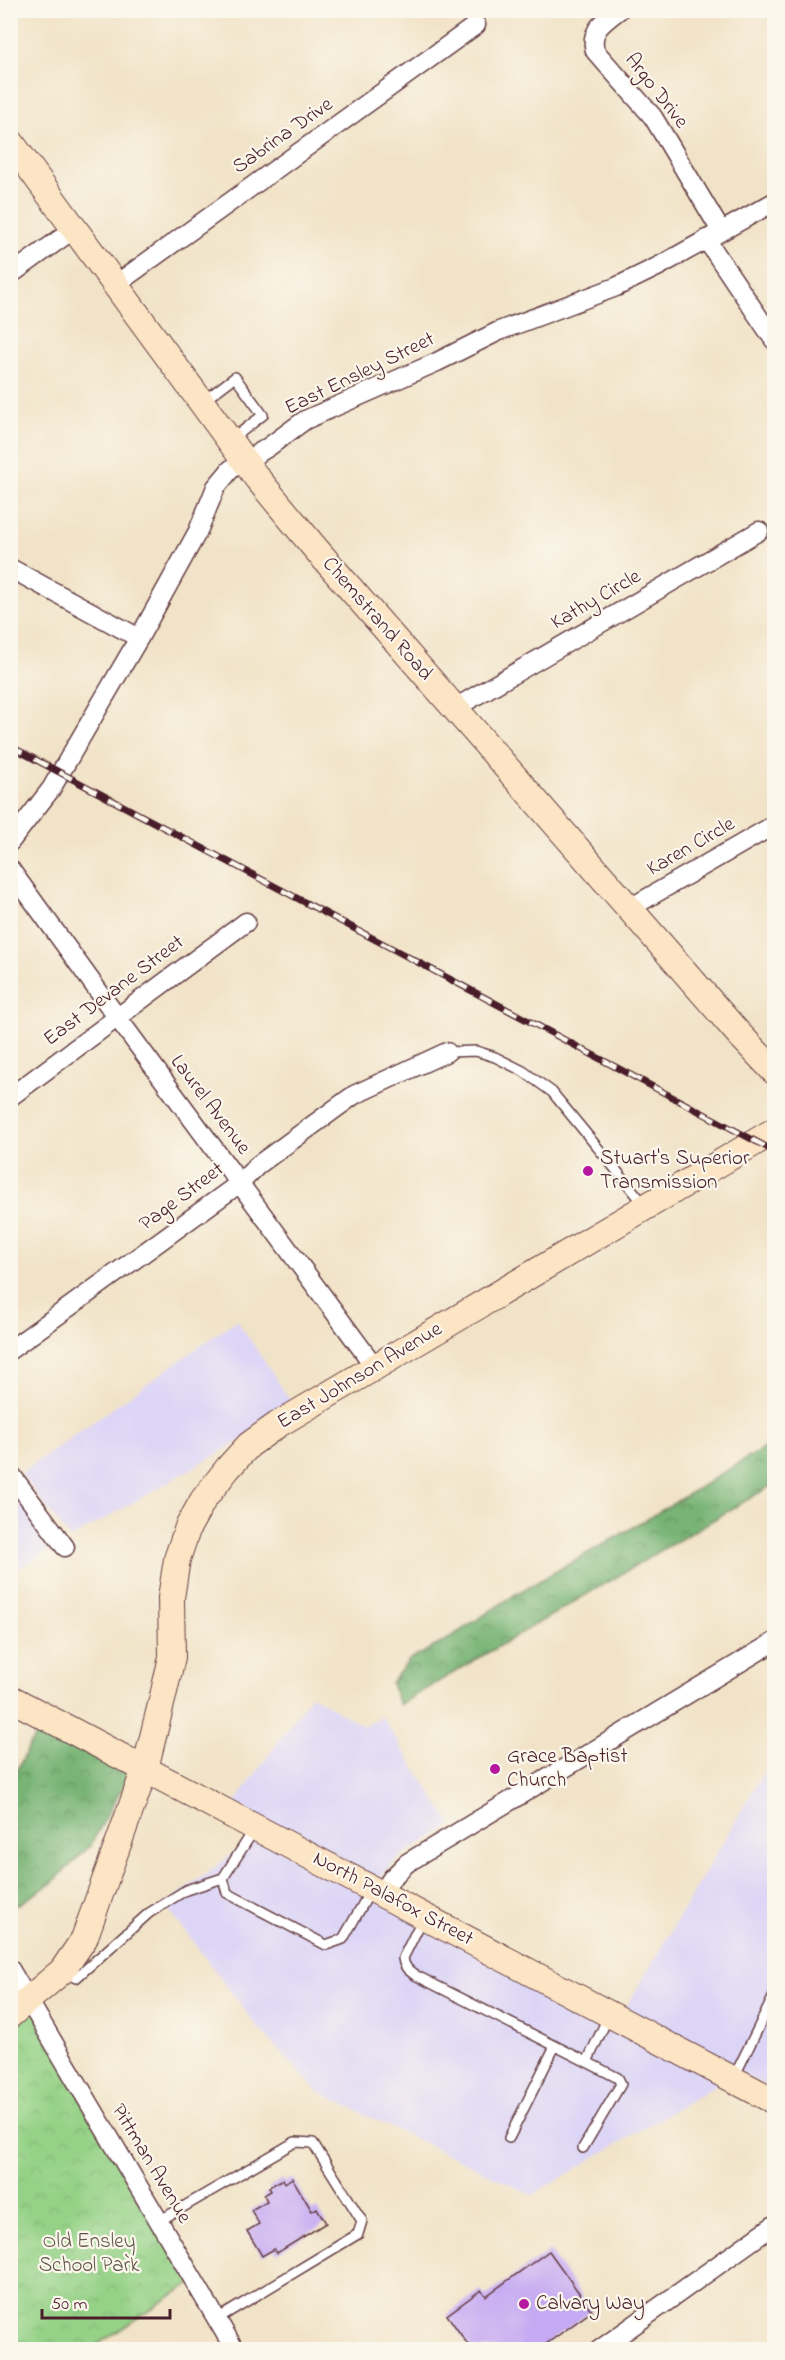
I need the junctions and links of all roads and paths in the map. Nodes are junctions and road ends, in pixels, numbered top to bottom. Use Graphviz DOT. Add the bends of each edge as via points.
graph roads {
  1 [pos="619,10"];
  2 [pos="599,16"];
  3 [pos="477,25"];
  4 [pos="10,141"];
  5 [pos="774,202"];
  6 [pos="74,228"];
  7 [pos="713,235"];
  8 [pos="10,275"];
  9 [pos="115,285"];
  10 [pos="774,340"];
  11 [pos="201,403"];
  12 [pos="237,451"];
  13 [pos="759,531"];
  14 [pos="10,568"];
  15 [pos="139,638"];
  16 [pos="455,708"];
  17 [pos="774,825"];
  18 [pos="10,842"];
  19 [pos="10,869"];
  20 [pos="630,908"];
  21 [pos="246,922"];
  22 [pos="117,1017"];
  23 [pos="447,1052"];
  24 [pos="774,1071"];
  25 [pos="10,1097"];
  26 [pos="774,1131"];
  27 [pos="240,1183"];
  28 [pos="646,1206"];
  29 [pos="10,1350"];
  30 [pos="375,1367"];
  31 [pos="10,1473"];
  32 [pos="65,1547"];
  33 [pos="774,1642"];
  34 [pos="10,1698"];
  35 [pos="145,1769"];
  36 [pos="256,1828"];
  37 [pos="222,1878"];
  38 [pos="376,1891"];
  39 [pos="424,1916"];
  40 [pos="10,1970"];
  41 [pos="62,1971"];
  42 [pos="774,1996"];
  43 [pos="20,2008"];
  44 [pos="610,2013"];
  45 [pos="555,2046"];
  46 [pos="587,2062"];
  47 [pos="733,2079"];
  48 [pos="774,2101"];
  49 [pos="509,2138"];
  50 [pos="582,2148"];
  51 [pos="159,2221"];
  52 [pos="774,2225"];
  53 [pos="217,2319"];
  54 [pos="235,2349"];
  55 [pos="599,2349"];
  1 -- 2 [label="street"];
  2 -- 7 [label="street, Argo Drive" via="592,42 595,51 657,122"];
  3 -- 9 [label="street, Sabrina Drive"];
  4 -- 6 [label="main road, Chemstrand Road"];
  5 -- 7 [label="street, East Ensley Street"];
  6 -- 8 [label="street"];
  6 -- 9 [label="main road, Chemstrand Road"];
  7 -- 10 [label="street, Argo Drive"];
  7 -- 12 [label="street, East Ensley Street" via="616,287 499,331 305,420 267,448"];
  9 -- 11 [label="main road, Chemstrand Road"];
  11 -- 12 [label="main road, Chemstrand Road"];
  11 -- 12 [label="lane" via="235,377 263,415"];
  12 -- 15 [label="street, East Ensley Street"];
  12 -- 16 [label="main road, Chemstrand Road" via="315,548"];
  13 -- 16 [label="street, Kathy Circle"];
  14 -- 15 [label="street"];
  15 -- 18 [label="street, East Ensley Street" via="51,789"];
  16 -- 20 [label="main road, Chemstrand Road"];
  17 -- 20 [label="street, Karen Circle"];
  19 -- 22 [label="street, Laurel Avenue"];
  20 -- 24 [label="main road, Chemstrand Road"];
  21 -- 22 [label="street, East Devane Street"];
  22 -- 25 [label="street, East Devane Street"];
  22 -- 27 [label="street, Laurel Avenue"];
  23 -- 27 [label="street, Page Street" via="354,1095 258,1165"];
  23 -- 28 [label="lane" via="476,1051 495,1057 552,1092"];
  26 -- 28 [label="main road, East Johnson Avenue"];
  27 -- 29 [label="street, Page Street"];
  27 -- 30 [label="street, Laurel Avenue"];
  28 -- 30 [label="main road, East Johnson Avenue"];
  30 -- 35 [label="main road, East Johnson Avenue" via="249,1445 203,1500 177,1559 171,1598 172,1657"];
  31 -- 32 [label="street"];
  33 -- 38 [label="street" via="407,1863"];
  34 -- 35 [label="main road, North Palafox Street"];
  35 -- 36 [label="main road, North Palafox Street"];
  35 -- 41 [label="main road, East Johnson Avenue" via="84,1940"];
  36 -- 37 [label="lane"];
  36 -- 38 [label="main road, North Palafox Street"];
  37 -- 38 [label="lane" via="227,1893 326,1945 343,1939"];
  37 -- 41 [label="lane" via="186,1890 149,1913 76,1978"];
  38 -- 39 [label="main road, North Palafox Street"];
  39 -- 44 [label="main road, North Palafox Street"];
  39 -- 45 [label="lane" via="403,1958 407,1969"];
  40 -- 43 [label="street, Pittman Avenue"];
  41 -- 43 [label="main road, East Johnson Avenue"];
  42 -- 47 [label="lane"];
  43 -- 51 [label="street, Pittman Avenue"];
  44 -- 46 [label="lane"];
  44 -- 47 [label="main road, North Palafox Street"];
  45 -- 46 [label="lane"];
  45 -- 49 [label="lane"];
  46 -- 50 [label="lane" via="618,2078 621,2084"];
  47 -- 48 [label="main road, North Palafox Street"];
  51 -- 53 [label="street, Pittman Avenue"];
  51 -- 53 [label="lane" via="295,2142 313,2143 363,2221 358,2234"];
  52 -- 55 [label="street"];
  53 -- 54 [label="street, Pittman Avenue"];
}
